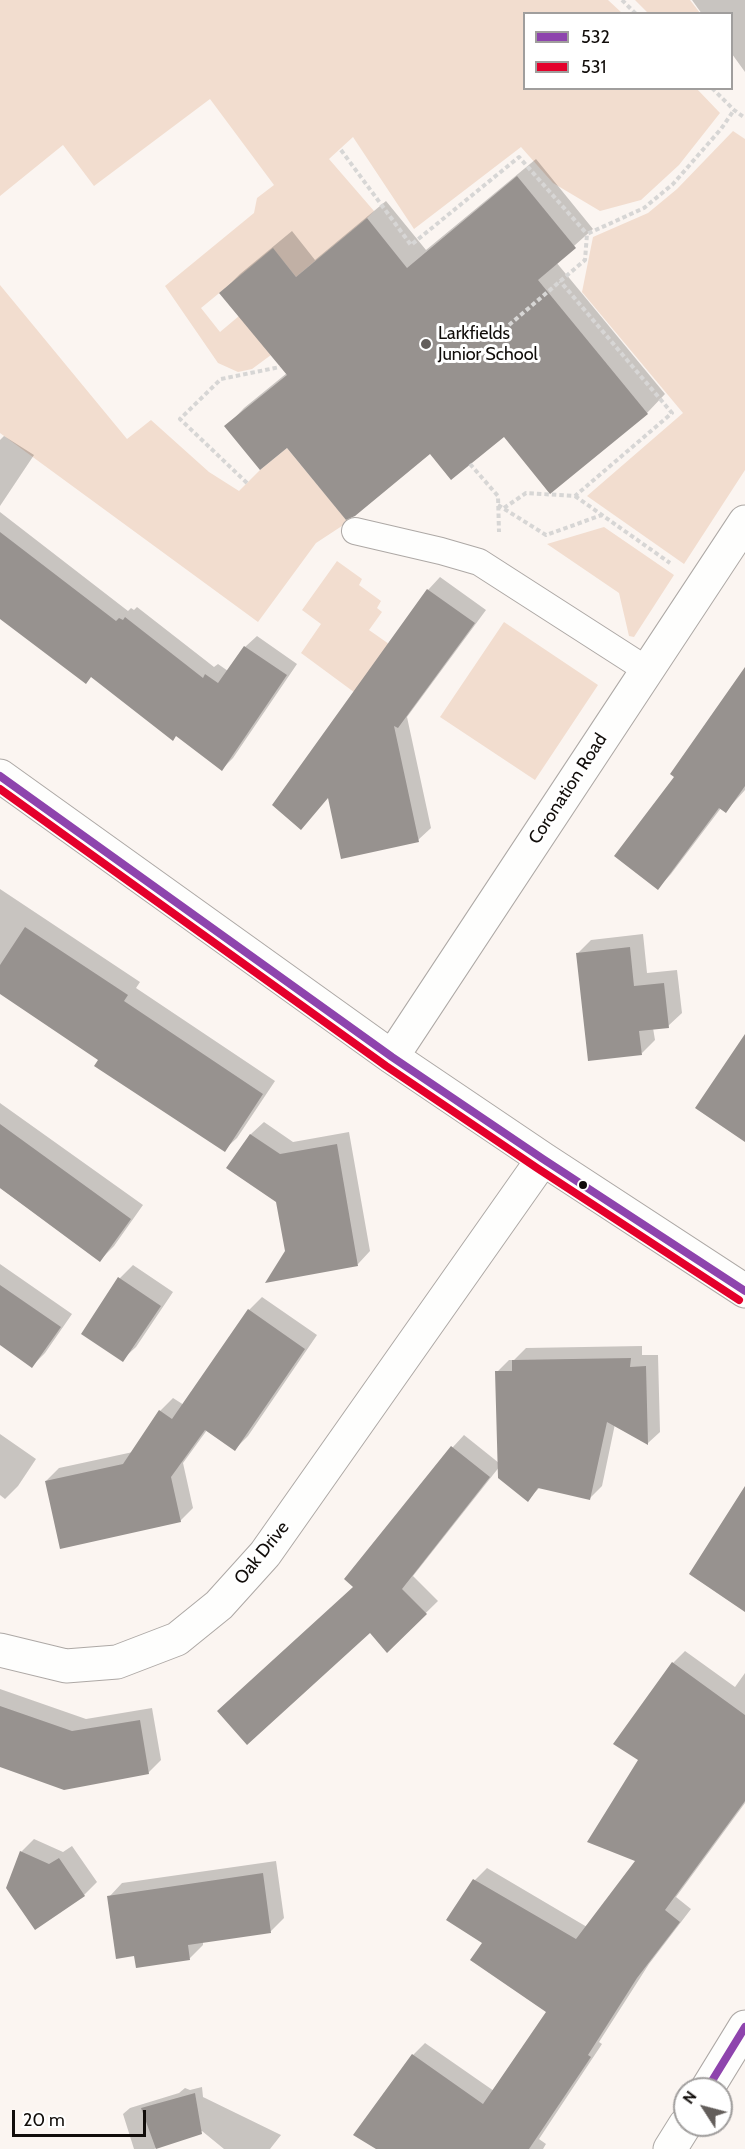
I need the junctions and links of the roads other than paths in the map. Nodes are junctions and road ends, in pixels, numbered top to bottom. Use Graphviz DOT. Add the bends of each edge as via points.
graph roads {
  1 [pos="745,522"];
  2 [pos="355,531"];
  3 [pos="647,670"];
  4 [pos="0,776"];
  5 [pos="392,1057"];
  6 [pos="543,1159"];
  7 [pos="745,1290"];
  8 [pos="0,1650"];
  9 [pos="745,2027"];
  10 [pos="714,2077"];
  1 -- 3 [label="street, Coronation Road"];
  2 -- 3 [label="lane" via="479,562"];
  3 -- 5 [label="street, Coronation Road"];
  4 -- 5 [label="street"];
  5 -- 6 [label="street"];
  6 -- 7 [label="street"];
  6 -- 8 [label="street, Oak Drive" via="265,1554 219,1605 177,1639 117,1662 66,1666"];
  9 -- 10 [label="street"];
}
